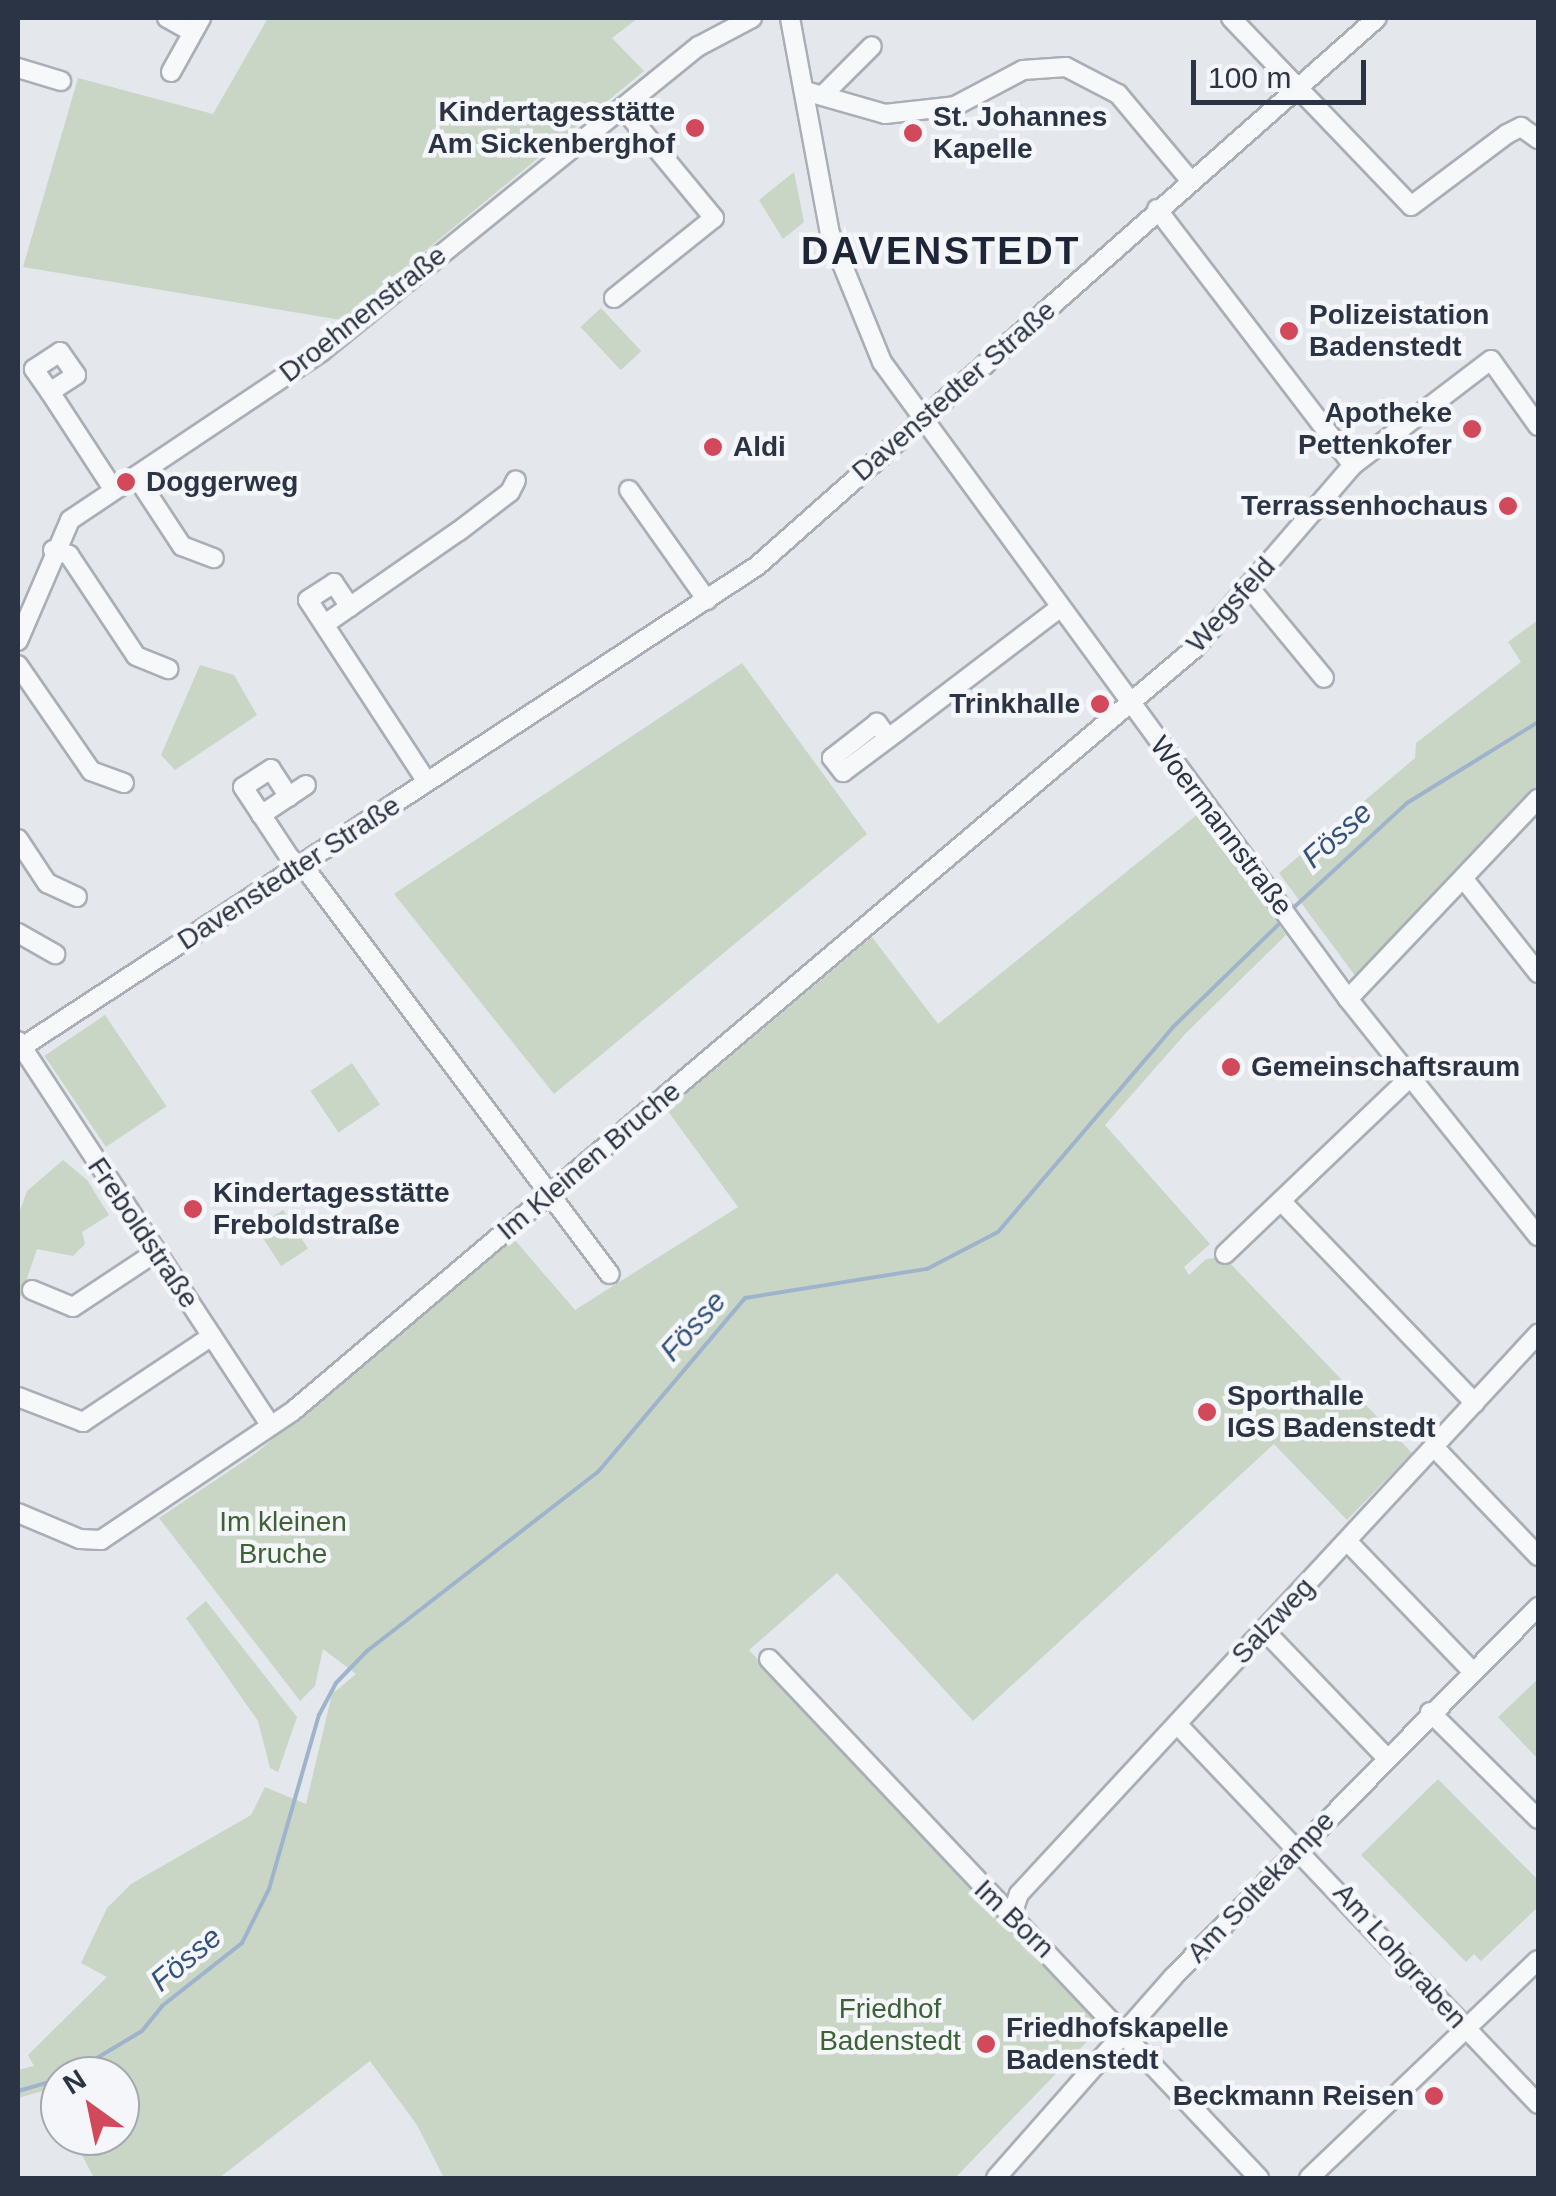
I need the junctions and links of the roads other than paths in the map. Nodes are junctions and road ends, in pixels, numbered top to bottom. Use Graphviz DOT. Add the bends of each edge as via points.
graph roads {
  1 [pos="167,18"];
  2 [pos="752,18"];
  3 [pos="790,18"];
  4 [pos="1231,18"];
  5 [pos="1376,18"];
  6 [pos="197,25"];
  7 [pos="872,46"];
  8 [pos="18,68"];
  9 [pos="172,72"];
  10 [pos="61,80"];
  11 [pos="1298,87"];
  12 [pos="805,91"];
  13 [pos="825,93"];
  14 [pos="623,108"];
  15 [pos="1538,138"];
  16 [pos="1190,180"];
  17 [pos="1157,209"];
  18 [pos="614,298"];
  19 [pos="50,392"];
  20 [pos="916,415"];
  21 [pos="1538,426"];
  22 [pos="1353,465"];
  23 [pos="136,476"];
  24 [pos="516,480"];
  25 [pos="114,490"];
  26 [pos="629,490"];
  27 [pos="53,550"];
  28 [pos="214,558"];
  29 [pos="18,584"];
  30 [pos="1248,586"];
  31 [pos="36,592"];
  32 [pos="707,600"];
  33 [pos="350,607"];
  34 [pos="1058,608"];
  35 [pos="325,624"];
  36 [pos="18,640"];
  37 [pos="18,665"];
  38 [pos="168,669"];
  39 [pos="1324,678"];
  40 [pos="1130,703"];
  41 [pos="888,738"];
  42 [pos="428,782"];
  43 [pos="124,783"];
  44 [pos="306,786"];
  45 [pos="289,796"];
  46 [pos="1538,799"];
  47 [pos="261,815"];
  48 [pos="18,839"];
  49 [pos="299,866"];
  50 [pos="1462,878"];
  51 [pos="77,897"];
  52 [pos="18,933"];
  53 [pos="55,954"];
  54 [pos="1538,973"];
  55 [pos="1348,999"];
  56 [pos="20,1044"];
  57 [pos="1410,1077"];
  58 [pos="549,1194"];
  59 [pos="1280,1200"];
  60 [pos="1538,1236"];
  61 [pos="156,1252"];
  62 [pos="1225,1254"];
  63 [pos="610,1274"];
  64 [pos="32,1290"];
  65 [pos="1538,1334"];
  66 [pos="212,1336"];
  67 [pos="18,1397"];
  68 [pos="1475,1403"];
  69 [pos="270,1424"];
  70 [pos="1434,1447"];
  71 [pos="18,1513"];
  72 [pos="1347,1541"];
  73 [pos="1538,1556"];
  74 [pos="1538,1607"];
  75 [pos="1264,1630"];
  76 [pos="769,1659"];
  77 [pos="1472,1671"];
  78 [pos="1430,1712"];
  79 [pos="1177,1724"];
  80 [pos="1386,1756"];
  81 [pos="1538,1820"];
  82 [pos="1300,1847"];
  83 [pos="1013,1912"];
  84 [pos="1538,1960"];
  85 [pos="1466,2028"];
  86 [pos="1125,2033"];
  87 [pos="1538,2104"];
  88 [pos="996,2178"];
  89 [pos="1259,2178"];
  90 [pos="1308,2178"];
  1 -- 6 [label="street"];
  2 -- 14 [label="street, Droehnenstraße" via="699,46"];
  3 -- 12 [label="street, Woermannstraße"];
  4 -- 11 [label="street"];
  5 -- 11 [label="street, Davenstedter Straße"];
  6 -- 9 [label="street"];
  7 -- 13 [label="street"];
  8 -- 10 [label="street"];
  11 -- 15 [label="street" via="1410,206 1507,134 1521,127"];
  11 -- 16 [label="street, Davenstedter Straße"];
  12 -- 13 [label="street"];
  12 -- 20 [label="street, Woermannstraße" via="840,264 867,334"];
  13 -- 16 [label="street" via="870,114 900,112 967,102 1035,66 1066,67 1118,94"];
  14 -- 18 [label="street" via="714,218"];
  14 -- 23 [label="street, Droehnenstraße" via="322,351"];
  16 -- 17 [label="street, Davenstedter Straße"];
  17 -- 20 [label="street, Davenstedter Straße"];
  17 -- 22 [label="street"];
  19 -- 25 [label="street"];
  20 -- 32 [label="street, Davenstedter Straße" via="757,566"];
  20 -- 34 [label="street, Woermannstraße"];
  21 -- 22 [label="street, Wegsfeld" via="1491,360"];
  22 -- 30 [label="street, Wegsfeld"];
  23 -- 25 [label="street, Droehnenstraße"];
  23 -- 28 [label="street" via="182,546"];
  24 -- 33 [label="street" via="498,502"];
  25 -- 27 [label="street, Droehnenstraße" via="70,520"];
  26 -- 32 [label="street"];
  27 -- 31 [label="street, Droehnenstraße"];
  27 -- 38 [label="street" via="69,556 136,656"];
  29 -- 31 [label="street"];
  30 -- 39 [label="street"];
  30 -- 40 [label="street, Wegsfeld" via="1195,648"];
  31 -- 36 [label="street, Droehnenstraße"];
  32 -- 42 [label="street, Davenstedter Straße"];
  33 -- 35 [label="street"];
  33 -- 35 [label="street" via="334,583 308,600"];
  34 -- 40 [label="street, Woermannstraße"];
  34 -- 41 [label="street"];
  35 -- 42 [label="street"];
  37 -- 43 [label="street" via="92,771"];
  40 -- 55 [label="street, Woermannstraße"];
  40 -- 58 [label="street, Im Kleinen Bruche"];
  42 -- 49 [label="street, Davenstedter Straße"];
  44 -- 45 [label="street"];
  45 -- 47 [label="street"];
  45 -- 47 [label="street" via="271,769 243,787"];
  46 -- 50 [label="street"];
  47 -- 49 [label="street"];
  48 -- 51 [label="street" via="46,883"];
  49 -- 56 [label="street, Davenstedter Straße"];
  49 -- 58 [label="street"];
  50 -- 54 [label="street"];
  50 -- 55 [label="street"];
  52 -- 53 [label="street"];
  55 -- 57 [label="street, Woermannstraße"];
  56 -- 61 [label="street, Freboldstraße"];
  57 -- 59 [label="street"];
  57 -- 60 [label="street, Woermannstraße"];
  58 -- 63 [label="street"];
  58 -- 69 [label="street, Im Kleinen Bruche"];
  59 -- 62 [label="street"];
  59 -- 68 [label="street"];
  61 -- 64 [label="street" via="74,1306"];
  61 -- 66 [label="street, Freboldstraße"];
  65 -- 68 [label="street, Salzweg"];
  66 -- 67 [label="street" via="83,1422"];
  66 -- 69 [label="street, Freboldstraße"];
  68 -- 70 [label="street, Salzweg"];
  69 -- 71 [label="street, Im Kleinen Bruche" via="102,1540"];
  70 -- 72 [label="street, Salzweg"];
  70 -- 73 [label="street"];
  72 -- 75 [label="street, Salzweg"];
  72 -- 77 [label="street"];
  74 -- 77 [label="street, Am Soltekampe"];
  75 -- 79 [label="street, Salzweg"];
  75 -- 80 [label="street"];
  76 -- 83 [label="street, Im Born" via="996,1905"];
  77 -- 78 [label="street, Am Soltekampe"];
  78 -- 80 [label="street, Am Soltekampe"];
  78 -- 81 [label="street"];
  79 -- 82 [label="street, Am Lohgraben"];
  79 -- 83 [label="street, Salzweg" via="1019,1894"];
  80 -- 82 [label="street, Am Soltekampe"];
  82 -- 85 [label="street, Am Lohgraben"];
  82 -- 86 [label="street, Am Soltekampe"];
  83 -- 86 [label="street, Im Born"];
  84 -- 85 [label="street"];
  85 -- 87 [label="street, Am Lohgraben"];
  85 -- 90 [label="street"];
  86 -- 88 [label="street, Am Soltekampe"];
  86 -- 89 [label="street, Im Born"];
}
